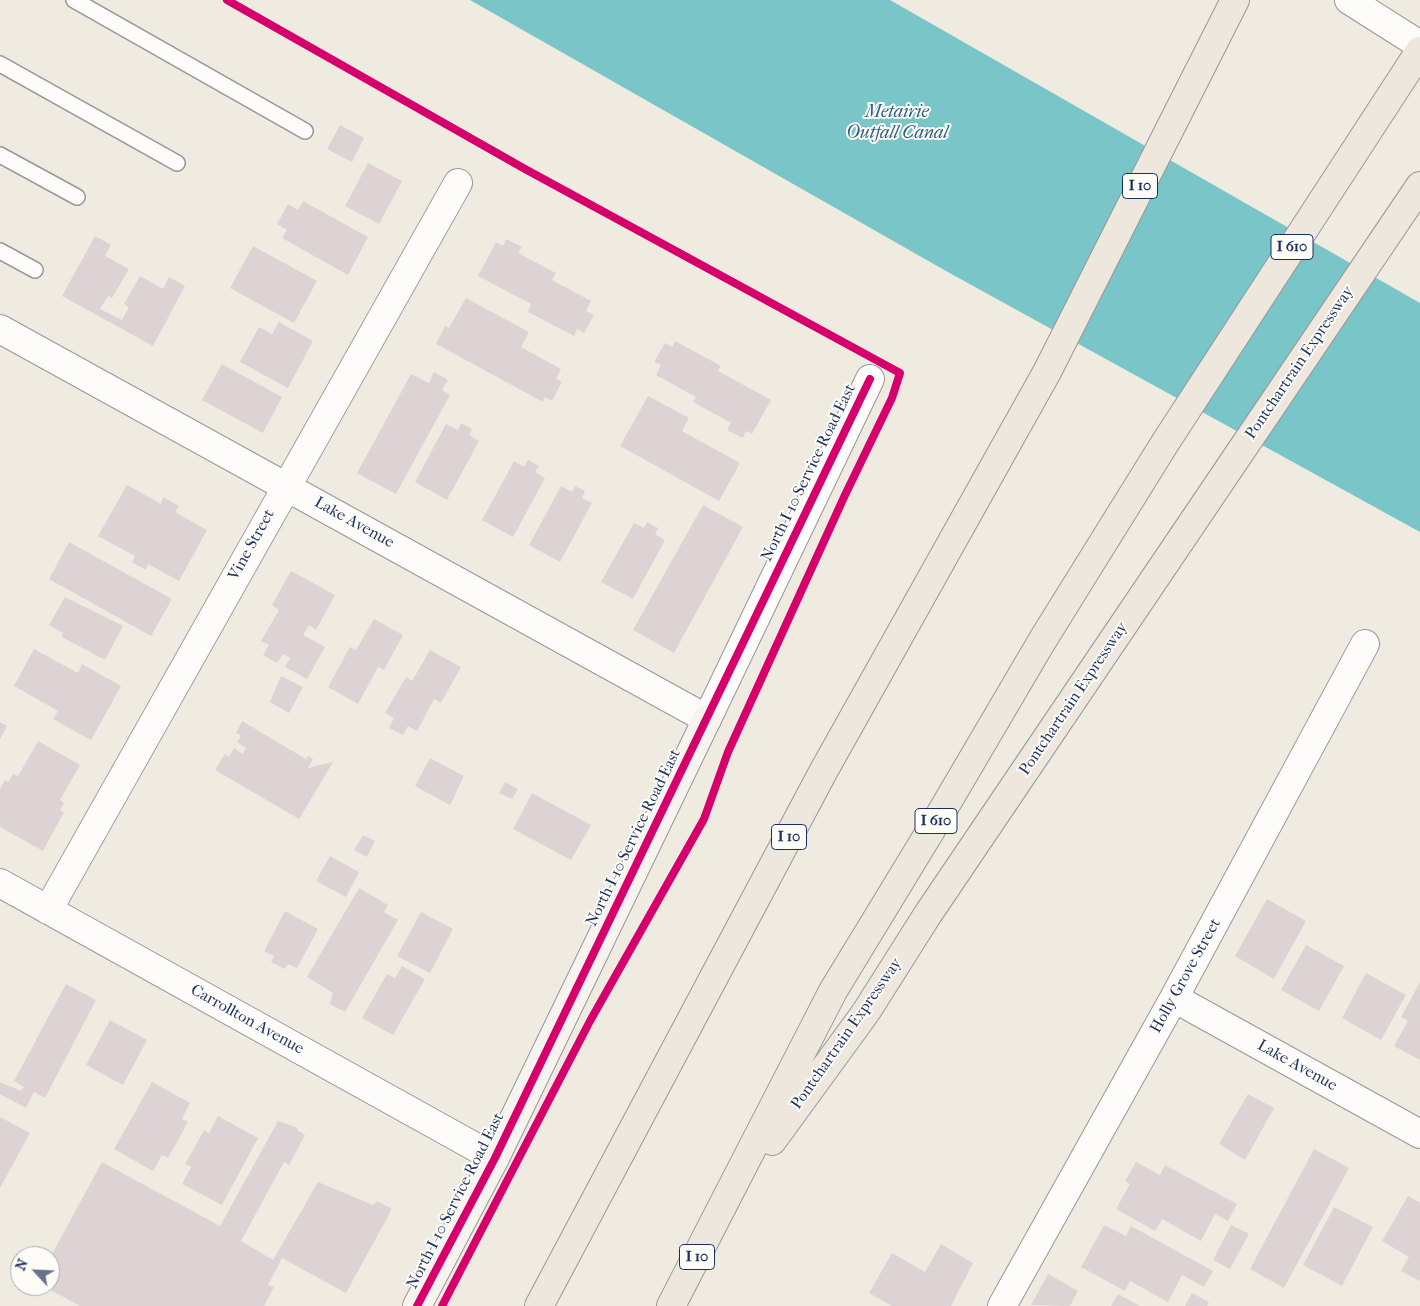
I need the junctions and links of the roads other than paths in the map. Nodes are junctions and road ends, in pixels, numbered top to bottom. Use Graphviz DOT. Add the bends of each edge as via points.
graph roads {
  1 [pos="74,0"];
  2 [pos="1235,0"];
  3 [pos="1349,0"];
  4 [pos="1420,45"];
  5 [pos="1420,51"];
  6 [pos="0,64"];
  7 [pos="306,131"];
  8 [pos="0,155"];
  9 [pos="177,163"];
  10 [pos="458,182"];
  11 [pos="1420,186"];
  12 [pos="77,197"];
  13 [pos="0,251"];
  14 [pos="35,270"];
  15 [pos="0,329"];
  16 [pos="870,379"];
  17 [pos="285,485"];
  18 [pos="1365,644"];
  19 [pos="706,718"];
  20 [pos="0,883"];
  21 [pos="48,910"];
  22 [pos="1174,998"];
  23 [pos="1420,1134"];
  24 [pos="495,1158"];
  25 [pos="722,1208"];
  26 [pos="417,1306"];
  27 [pos="539,1306"];
  28 [pos="671,1306"];
  29 [pos="1002,1306"];
  1 -- 7 [label="lane"];
  2 -- 27 [label="highway, I 10" via="1047,372 823,772"];
  3 -- 4 [label="street"];
  5 -- 25 [label="highway, I 610" via="1165,443 1042,641 833,991"];
  6 -- 9 [label="lane"];
  8 -- 12 [label="lane"];
  10 -- 17 [label="street, Vine Street"];
  11 -- 25 [label="highway, Pontchartrain Expressway / I 10" via="934,906 866,1012"];
  13 -- 14 [label="lane"];
  15 -- 17 [label="street, Lake Avenue"];
  16 -- 19 [label="street, North I-10 Service Road East"];
  17 -- 19 [label="street, Lake Avenue"];
  17 -- 21 [label="street, Vine Street"];
  18 -- 22 [label="street, Holly Grove Street"];
  19 -- 24 [label="street, North I-10 Service Road East"];
  20 -- 21 [label="street, Carrollton Avenue"];
  21 -- 24 [label="street, Carrollton Avenue"];
  22 -- 23 [label="street, Lake Avenue"];
  22 -- 29 [label="street, Holly Grove Street"];
  24 -- 26 [label="street, North I-10 Service Road East"];
  25 -- 28 [label="highway, I 10"];
}
